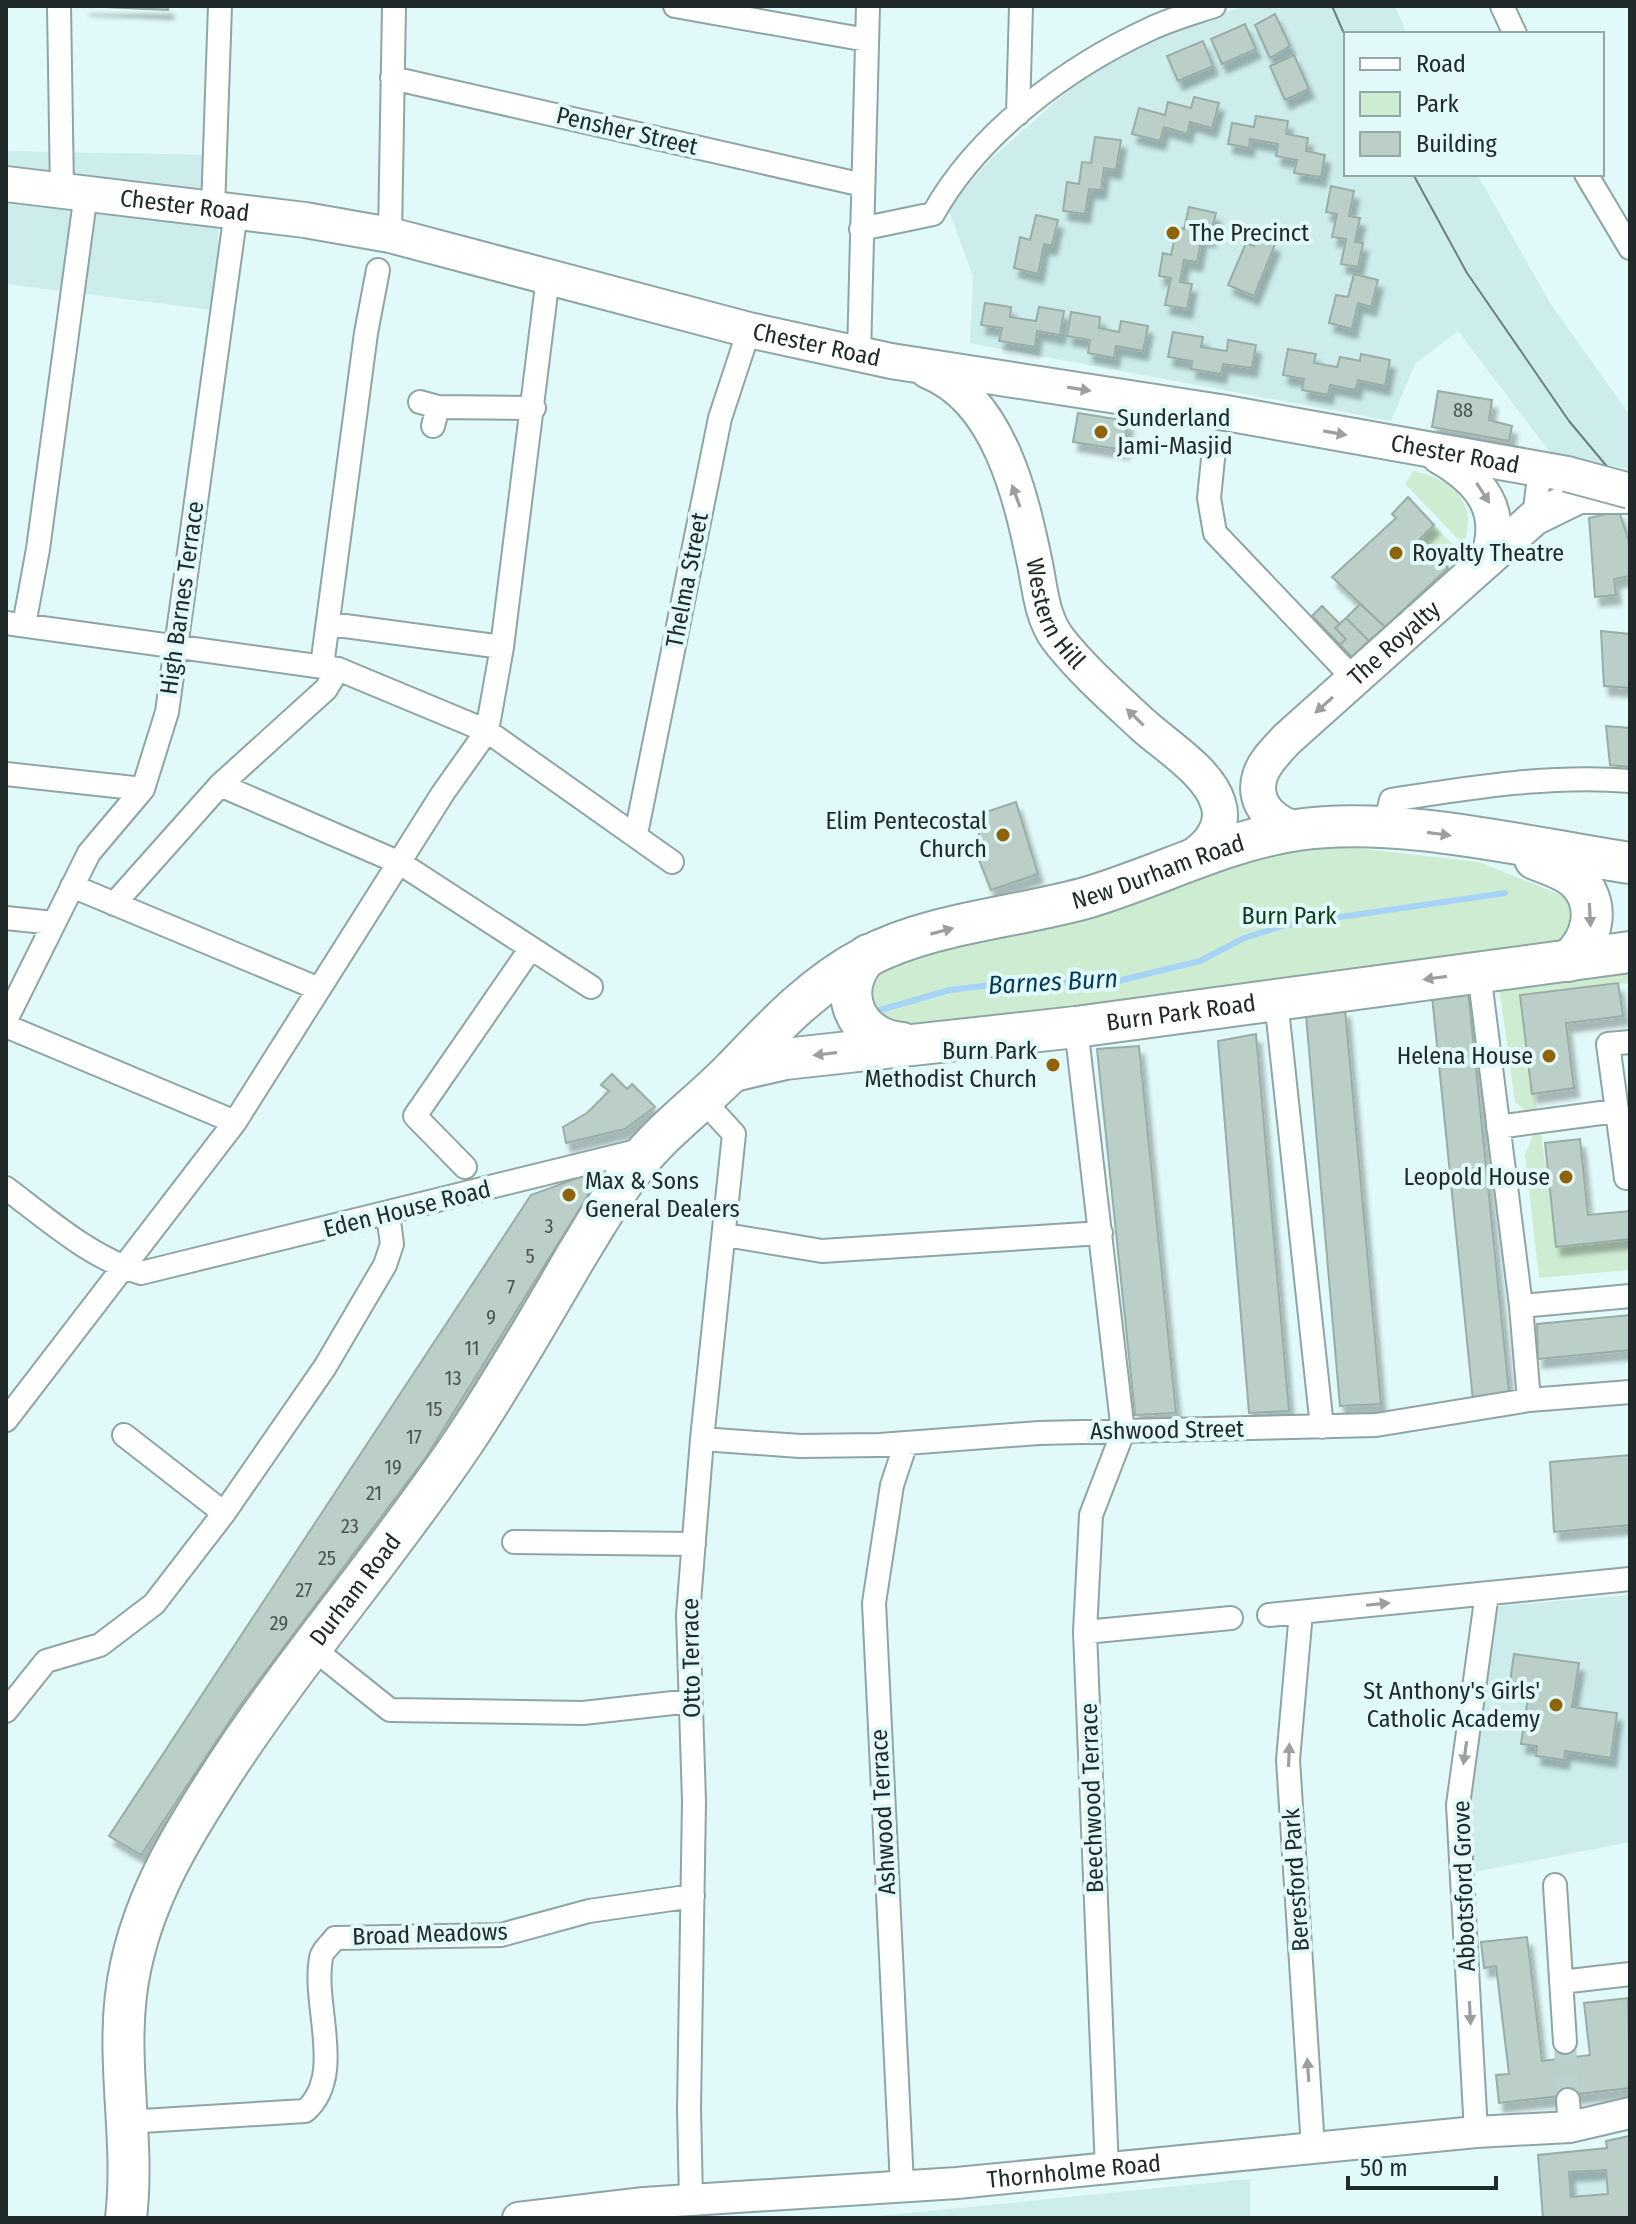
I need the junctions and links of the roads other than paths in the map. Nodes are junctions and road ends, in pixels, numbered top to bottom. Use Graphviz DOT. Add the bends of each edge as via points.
graph roads {
  1 [pos="59,6"];
  2 [pos="220,6"];
  3 [pos="394,6"];
  4 [pos="675,6"];
  5 [pos="868,6"];
  6 [pos="1021,6"];
  7 [pos="1214,6"];
  8 [pos="1502,6"];
  9 [pos="1156,16"];
  10 [pos="1514,32"];
  11 [pos="867,40"];
  12 [pos="392,78"];
  13 [pos="1018,114"];
  14 [pos="1587,176"];
  15 [pos="6,184"];
  16 [pos="863,185"];
  17 [pos="74,191"];
  18 [pos="225,210"];
  19 [pos="861,229"];
  20 [pos="390,235"];
  21 [pos="1630,248"];
  22 [pos="378,270"];
  23 [pos="548,277"];
  24 [pos="749,330"];
  25 [pos="875,358"];
  26 [pos="1030,381"];
  27 [pos="534,408"];
  28 [pos="430,412"];
  29 [pos="990,423"];
  30 [pos="1214,449"];
  31 [pos="1428,449"];
  32 [pos="1553,471"];
  33 [pos="1619,494"];
  34 [pos="1534,518"];
  35 [pos="1487,560"];
  36 [pos="15,624"];
  37 [pos="330,624"];
  38 [pos="178,647"];
  39 [pos="502,647"];
  40 [pos="330,668"];
  41 [pos="1354,679"];
  42 [pos="487,731"];
  43 [pos="1287,739"];
  44 [pos="1193,769"];
  45 [pos="6,774"];
  46 [pos="1630,781"];
  47 [pos="220,785"];
  48 [pos="143,789"];
  49 [pos="1385,827"];
  50 [pos="1302,829"];
  51 [pos="636,834"];
  52 [pos="1490,841"];
  53 [pos="1190,858"];
  54 [pos="672,862"];
  55 [pos="400,863"];
  56 [pos="1630,863"];
  57 [pos="72,886"];
  58 [pos="114,904"];
  59 [pos="6,918"];
  60 [pos="54,923"];
  61 [pos="531,948"];
  62 [pos="1630,952"];
  63 [pos="868,955"];
  64 [pos="1568,961"];
  65 [pos="1479,972"];
  66 [pos="591,987"];
  67 [pos="319,989"];
  68 [pos="1276,1000"];
  69 [pos="6,1020"];
  70 [pos="6,1026"];
  71 [pos="1076,1027"];
  72 [pos="1630,1042"];
  73 [pos="902,1043"];
  74 [pos="733,1071"];
  75 [pos="712,1110"];
  76 [pos="1616,1111"];
  77 [pos="235,1122"];
  78 [pos="1498,1127"];
  79 [pos="651,1147"];
  80 [pos="465,1167"];
  81 [pos="1630,1177"];
  82 [pos="6,1188"];
  83 [pos="388,1214"];
  84 [pos="1101,1233"];
  85 [pos="726,1235"];
  86 [pos="123,1268"];
  87 [pos="1630,1296"];
  88 [pos="1521,1306"];
  89 [pos="1630,1392"];
  90 [pos="1529,1400"];
  91 [pos="6,1420"];
  92 [pos="1322,1427"];
  93 [pos="1123,1432"];
  94 [pos="124,1435"];
  95 [pos="702,1439"];
  96 [pos="906,1443"];
  97 [pos="224,1513"];
  98 [pos="514,1542"];
  99 [pos="694,1544"];
  100 [pos="1630,1579"];
  101 [pos="1487,1593"];
  102 [pos="1301,1612"];
  103 [pos="1269,1615"];
  104 [pos="1231,1618"];
  105 [pos="1085,1632"];
  106 [pos="310,1646"];
  107 [pos="691,1701"];
  108 [pos="6,1711"];
  109 [pos="1555,1885"];
  110 [pos="693,1896"];
  111 [pos="1630,1974"];
  112 [pos="1561,1982"];
  113 [pos="1565,2042"];
  114 [pos="1630,2113"];
  115 [pos="126,2122"];
  116 [pos="1476,2132"];
  117 [pos="1313,2148"];
  118 [pos="130,2167"];
  119 [pos="1107,2170"];
  120 [pos="902,2185"];
  121 [pos="691,2200"];
  122 [pos="126,2218"];
  123 [pos="148,2218"];
  124 [pos="518,2218"];
  1 -- 17 [label="street"];
  2 -- 18 [label="street, High Barnes Terrace"];
  3 -- 12 [label="street"];
  4 -- 11 [label="street"];
  5 -- 11 [label="street"];
  6 -- 13 [label="street"];
  7 -- 9 [label="street"];
  8 -- 10 [label="street"];
  9 -- 13 [label="street"];
  11 -- 16 [label="street"];
  12 -- 16 [label="street, Pensher Street"];
  12 -- 20 [label="street"];
  13 -- 19 [label="street" via="955,181 933,214"];
  14 -- 21 [label="street"];
  15 -- 17 [label="main road, Chester Road"];
  16 -- 19 [label="street"];
  17 -- 18 [label="main road, Chester Road"];
  17 -- 36 [label="street" via="38,549"];
  18 -- 20 [label="main road, Chester Road"];
  18 -- 38 [label="street, High Barnes Terrace"];
  19 -- 25 [label="street"];
  20 -- 23 [label="main road, Chester Road"];
  22 -- 37 [label="street"];
  23 -- 24 [label="main road, Chester Road"];
  23 -- 27 [label="street"];
  24 -- 25 [label="main road, Chester Road"];
  24 -- 51 [label="street, Thelma Street" via="720,418"];
  25 -- 26 [label="main road, Chester Road"];
  25 -- 29 [label="main road, Western Hill" via="920,368 954,385"];
  26 -- 29 [label="main road" via="1005,392"];
  26 -- 31 [label="main road, Chester Road, one-way"];
  27 -- 28 [label="street"];
  27 -- 39 [label="street"];
  44 -- 29 [label="main road, Western Hill, one-way" via="1050,628 1026,523"];
  30 -- 41 [label="street" via="1209,498 1215,533"];
  31 -- 32 [label="main road, Chester Road"];
  31 -- 35 [label="main road, one-way" via="1472,478 1487,498 1495,522"];
  32 -- 33 [label="main road, Chester Road, bridge"];
  32 -- 34 [label="street"];
  33 -- 34 [label="main road, The Royalty" via="1563,501"];
  34 -- 35 [label="main road, The Royalty"];
  35 -- 41 [label="main road, The Royalty"];
  36 -- 38 [label="street"];
  37 -- 39 [label="street"];
  37 -- 40 [label="street"];
  38 -- 40 [label="street"];
  38 -- 48 [label="street, High Barnes Terrace" via="167,712"];
  39 -- 42 [label="street"];
  40 -- 42 [label="street"];
  40 -- 47 [label="street" via="326,689"];
  41 -- 43 [label="main road, The Royalty, one-way"];
  42 -- 51 [label="street"];
  42 -- 55 [label="street"];
  43 -- 44 [label="main road" via="1231,774"];
  43 -- 50 [label="main road, The Royalty" via="1261,772 1259,794 1277,822"];
  44 -- 53 [label="main road, Western Hill" via="1218,801 1220,818 1214,837"];
  45 -- 48 [label="street"];
  46 -- 49 [label="street" via="1603,778 1391,800"];
  47 -- 55 [label="street"];
  47 -- 58 [label="street"];
  48 -- 57 [label="street, High Barnes Terrace" via="102,835"];
  49 -- 50 [label="highway, New Durham Road"];
  49 -- 52 [label="highway, New Durham Road, one-way"];
  50 -- 53 [label="highway, New Durham Road"];
  51 -- 54 [label="street"];
  52 -- 56 [label="highway, New Durham Road"];
  52 -- 64 [label="highway, one-way" via="1555,867 1582,886 1591,905 1591,927 1581,949"];
  63 -- 53 [label="highway, New Durham Road, one-way" via="1111,890"];
  55 -- 61 [label="street"];
  55 -- 67 [label="street"];
  57 -- 58 [label="street"];
  57 -- 60 [label="street, High Barnes Terrace"];
  58 -- 67 [label="street"];
  59 -- 60 [label="street"];
  60 -- 69 [label="street, High Barnes Terrace"];
  61 -- 66 [label="street"];
  61 -- 80 [label="street" via="415,1116"];
  62 -- 64 [label="highway, Burn Park Road"];
  63 -- 73 [label="highway" via="852,982 853,1010 872,1034"];
  63 -- 74 [label="highway, New Durham Road" via="825,982"];
  64 -- 65 [label="highway, Burn Park Road"];
  65 -- 68 [label="highway, Burn Park Road, one-way"];
  65 -- 78 [label="street"];
  67 -- 77 [label="street"];
  68 -- 71 [label="highway, Burn Park Road"];
  68 -- 92 [label="street"];
  70 -- 77 [label="street"];
  71 -- 73 [label="highway, Burn Park Road"];
  71 -- 84 [label="street"];
  72 -- 76 [label="street" via="1608,1044"];
  73 -- 74 [label="highway, Burn Park Road, one-way"];
  74 -- 75 [label="highway, Durham Road"];
  75 -- 79 [label="highway, Durham Road"];
  75 -- 85 [label="street, Otto Terrace" via="734,1134"];
  76 -- 78 [label="street"];
  76 -- 81 [label="street" via="1626,1178"];
  77 -- 86 [label="street"];
  78 -- 88 [label="street"];
  79 -- 83 [label="street, Eden House Road"];
  79 -- 106 [label="highway, Durham Road" via="617,1190 467,1436"];
  82 -- 86 [label="street"];
  83 -- 86 [label="street, Eden House Road" via="162,1270 141,1273"];
  83 -- 97 [label="street" via="392,1244 385,1265 325,1367"];
  84 -- 85 [label="street" via="822,1251"];
  84 -- 93 [label="street"];
  85 -- 95 [label="street, Otto Terrace"];
  86 -- 91 [label="street"];
  87 -- 88 [label="street"];
  88 -- 90 [label="street"];
  89 -- 90 [label="street, Ashwood Street"];
  90 -- 92 [label="street, Ashwood Street" via="1376,1425"];
  92 -- 93 [label="street, Ashwood Street"];
  93 -- 96 [label="street, Ashwood Street"];
  93 -- 105 [label="street, Beechwood Terrace" via="1091,1515"];
  94 -- 97 [label="street"];
  95 -- 96 [label="street, Ashwood Street" via="800,1446"];
  95 -- 99 [label="street, Otto Terrace"];
  96 -- 120 [label="street, Ashwood Terrace" via="892,1485 874,1603"];
  97 -- 108 [label="street" via="154,1604 100,1645 46,1661"];
  98 -- 99 [label="street"];
  99 -- 107 [label="street, Otto Terrace" via="688,1615"];
  100 -- 101 [label="street"];
  102 -- 101 [label="street, one-way"];
  101 -- 116 [label="street, Abbotsford Grove, one-way" via="1458,1805"];
  102 -- 103 [label="street"];
  117 -- 102 [label="street, Beresford Park, one-way" via="1288,1760"];
  104 -- 105 [label="street"];
  105 -- 119 [label="street, Beechwood Terrace"];
  106 -- 107 [label="street" via="390,1710 583,1713"];
  106 -- 115 [label="highway, Durham Road" via="190,1824 147,1908 125,1998 121,2062"];
  107 -- 110 [label="street, Otto Terrace"];
  109 -- 112 [label="street"];
  110 -- 115 [label="street, Broad Meadows" via="589,1911 501,1935 335,1938 321,1956 325,2067 318,2100 305,2111"];
  110 -- 121 [label="street, Otto Terrace"];
  111 -- 112 [label="street"];
  112 -- 113 [label="street"];
  114 -- 116 [label="street, Thornholme Road" via="1569,2114"];
  115 -- 118 [label="highway, Durham Road"];
  116 -- 117 [label="street, Thornholme Road"];
  117 -- 119 [label="street, Thornholme Road"];
  118 -- 122 [label="highway, Durham Road"];
  118 -- 123 [label="highway, Durham Road"];
  119 -- 120 [label="street, Thornholme Road"];
  120 -- 121 [label="street, Thornholme Road"];
  121 -- 124 [label="street, Thornholme Road"];
}
